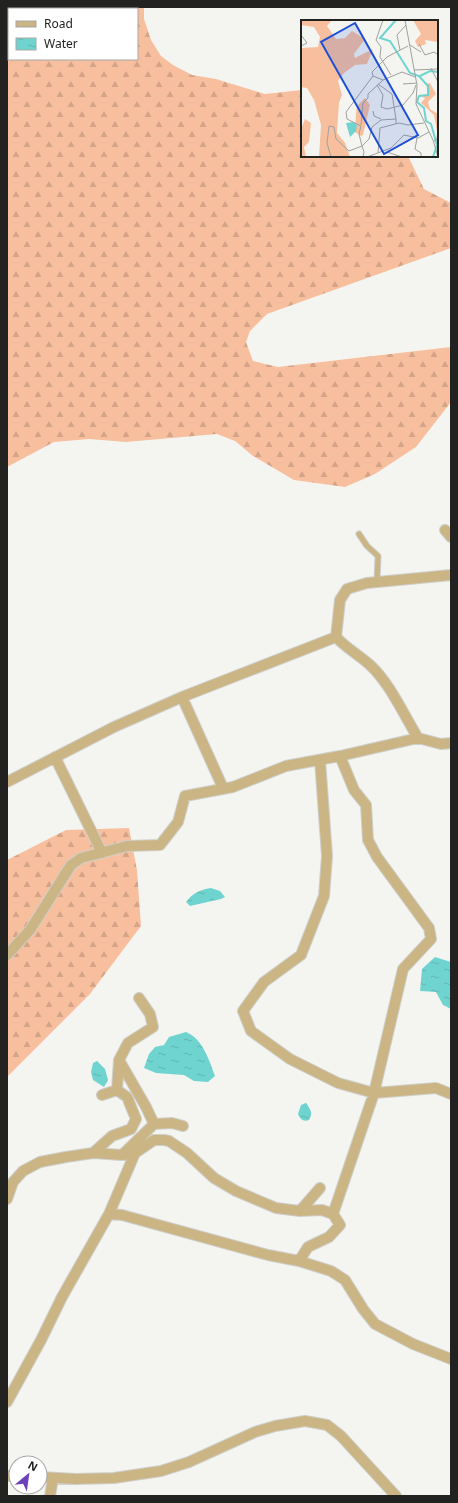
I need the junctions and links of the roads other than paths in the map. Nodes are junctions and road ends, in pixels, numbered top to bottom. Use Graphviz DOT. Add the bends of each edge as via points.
graph roads {
  1 [pos="359,534"];
  2 [pos="451,576"];
  3 [pos="377,582"];
  4 [pos="336,637"];
  5 [pos="182,697"];
  6 [pos="418,738"];
  7 [pos="451,743"];
  8 [pos="340,756"];
  9 [pos="56,757"];
  10 [pos="320,760"];
  11 [pos="7,782"];
  12 [pos="223,788"];
  13 [pos="102,853"];
  14 [pos="7,955"];
  15 [pos="139,998"];
  16 [pos="119,1060"];
  17 [pos="117,1090"];
  18 [pos="374,1093"];
  19 [pos="451,1094"];
  20 [pos="102,1095"];
  21 [pos="154,1124"];
  22 [pos="183,1126"];
  23 [pos="93,1153"];
  24 [pos="135,1153"];
  25 [pos="122,1154"];
  26 [pos="320,1188"];
  27 [pos="7,1199"];
  28 [pos="300,1211"];
  29 [pos="109,1214"];
  30 [pos="334,1214"];
  31 [pos="299,1261"];
  32 [pos="451,1359"];
  33 [pos="7,1402"];
  34 [pos="48,1478"];
  35 [pos="53,1478"];
  36 [pos="50,1496"];
  37 [pos="396,1496"];
  1 -- 3 [label="lane" via="378,556"];
  2 -- 3 [label="street"];
  3 -- 4 [label="street" via="346,589 340,600"];
  4 -- 5 [label="street"];
  4 -- 6 [label="street" via="370,665 390,689"];
  5 -- 9 [label="street" via="114,727"];
  5 -- 12 [label="street"];
  6 -- 7 [label="street" via="441,744"];
  6 -- 8 [label="street"];
  8 -- 10 [label="street"];
  8 -- 18 [label="street" via="354,790 366,805 368,840 377,857 429,928 431,939 403,969"];
  9 -- 11 [label="street"];
  9 -- 13 [label="street"];
  10 -- 12 [label="street" via="286,766"];
  10 -- 18 [label="street" via="327,856 324,896 301,955 264,982 243,1011 252,1031 290,1060 338,1083"];
  12 -- 13 [label="street" via="185,796 178,822 160,845 127,846"];
  13 -- 14 [label="street" via="81,858 71,865 30,930"];
  15 -- 16 [label="street" via="150,1014 153,1027 128,1043"];
  16 -- 17 [label="street"];
  16 -- 21 [label="street"];
  17 -- 20 [label="street"];
  17 -- 23 [label="street" via="127,1097 136,1119 131,1129 112,1136"];
  18 -- 19 [label="street" via="436,1088"];
  18 -- 30 [label="street"];
  21 -- 22 [label="street"];
  21 -- 25 [label="street"];
  23 -- 25 [label="street"];
  23 -- 27 [label="street" via="66,1156 34,1165 23,1171 13,1182"];
  24 -- 25 [label="street"];
  24 -- 28 [label="street" via="154,1140 169,1141 187,1153 214,1178 236,1191 276,1208"];
  24 -- 29 [label="street"];
  26 -- 28 [label="street"];
  28 -- 30 [label="street" via="322,1210"];
  29 -- 31 [label="street" via="122,1214 268,1255"];
  29 -- 33 [label="street"];
  30 -- 31 [label="street" via="340,1225 329,1237 308,1247"];
  31 -- 32 [label="street" via="331,1270 345,1280 375,1324 413,1344"];
  34 -- 35 [label="street"];
  35 -- 36 [label="street"];
  35 -- 37 [label="street" via="114,1478 161,1471 189,1462 255,1432 305,1421 327,1425 341,1436"];
}
